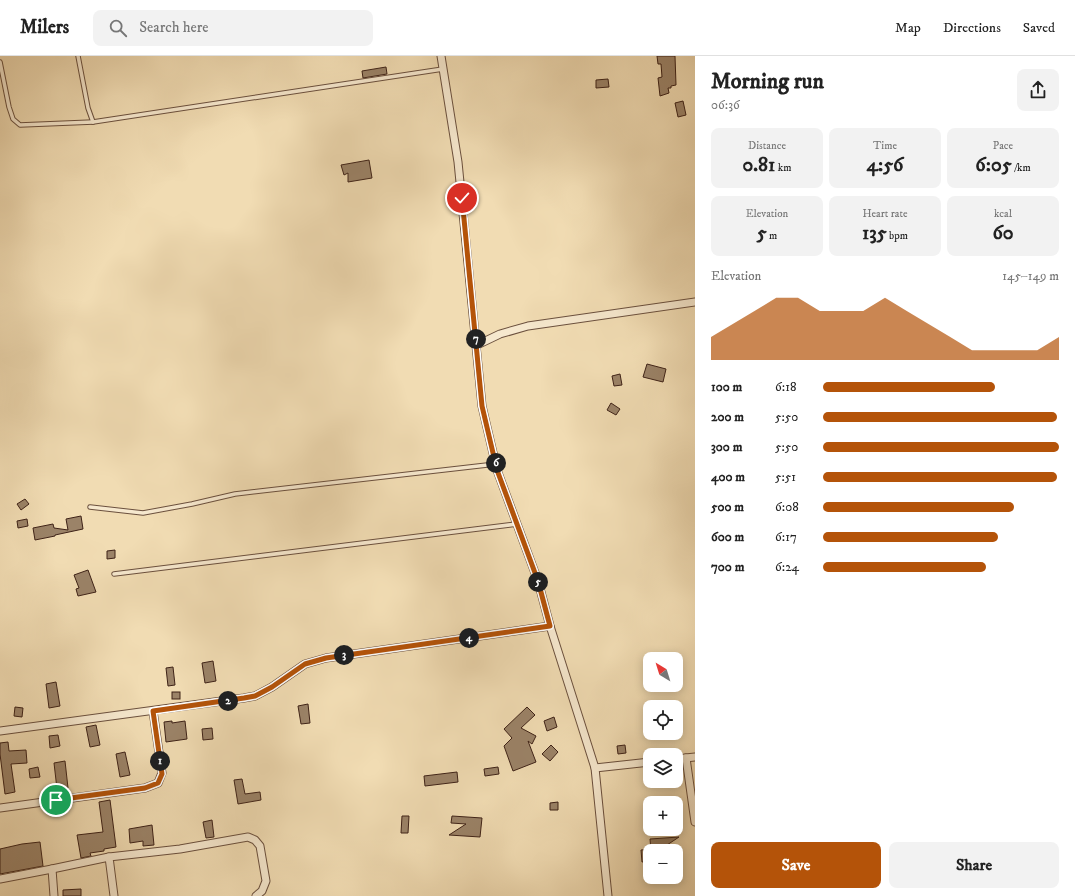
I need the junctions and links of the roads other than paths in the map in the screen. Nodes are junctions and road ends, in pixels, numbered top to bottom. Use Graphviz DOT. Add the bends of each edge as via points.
graph roads {
  1 [pos="78,56"];
  2 [pos="441,56"];
  3 [pos="0,62"];
  4 [pos="443,69"];
  5 [pos="93,122"];
  6 [pos="695,302"];
  7 [pos="477,345"];
  8 [pos="496,464"];
  9 [pos="90,507"];
  10 [pos="517,524"];
  11 [pos="114,574"];
  12 [pos="550,626"];
  13 [pos="153,711"];
  14 [pos="0,731"];
  15 [pos="695,757"];
  16 [pos="683,758"];
  17 [pos="686,758"];
  18 [pos="643,763"];
  19 [pos="595,768"];
  20 [pos="0,808"];
  21 [pos="695,822"];
  22 [pos="109,857"];
  23 [pos="52,869"];
  24 [pos="0,879"];
  25 [pos="54,896"];
  26 [pos="114,896"];
  27 [pos="256,896"];
  28 [pos="608,896"];
  1 -- 5 [label="lane"];
  2 -- 4 [label="street"];
  3 -- 5 [label="lane" via="9,107 13,119 20,125"];
  4 -- 5 [label="lane"];
  4 -- 7 [label="street" via="458,162"];
  6 -- 7 [label="street" via="528,326 500,334"];
  7 -- 8 [label="street" via="482,406"];
  8 -- 9 [label="lane" via="235,494 143,513"];
  8 -- 10 [label="street"];
  10 -- 11 [label="lane"];
  10 -- 12 [label="street" via="538,581"];
  12 -- 13 [label="street" via="326,658 305,664 255,696"];
  12 -- 19 [label="street"];
  13 -- 14 [label="street"];
  13 -- 20 [label="street" via="162,774 158,783 145,788"];
  15 -- 17 [label="street"];
  16 -- 17 [label="street"];
  17 -- 21 [label="street"];
  18 -- 19 [label="street"];
  19 -- 28 [label="street"];
  22 -- 23 [label="street"];
  22 -- 26 [label="street"];
  22 -- 27 [label="street" via="180,849 248,837 260,846 266,881 262,891"];
  23 -- 24 [label="street"];
  23 -- 25 [label="street"];
}
